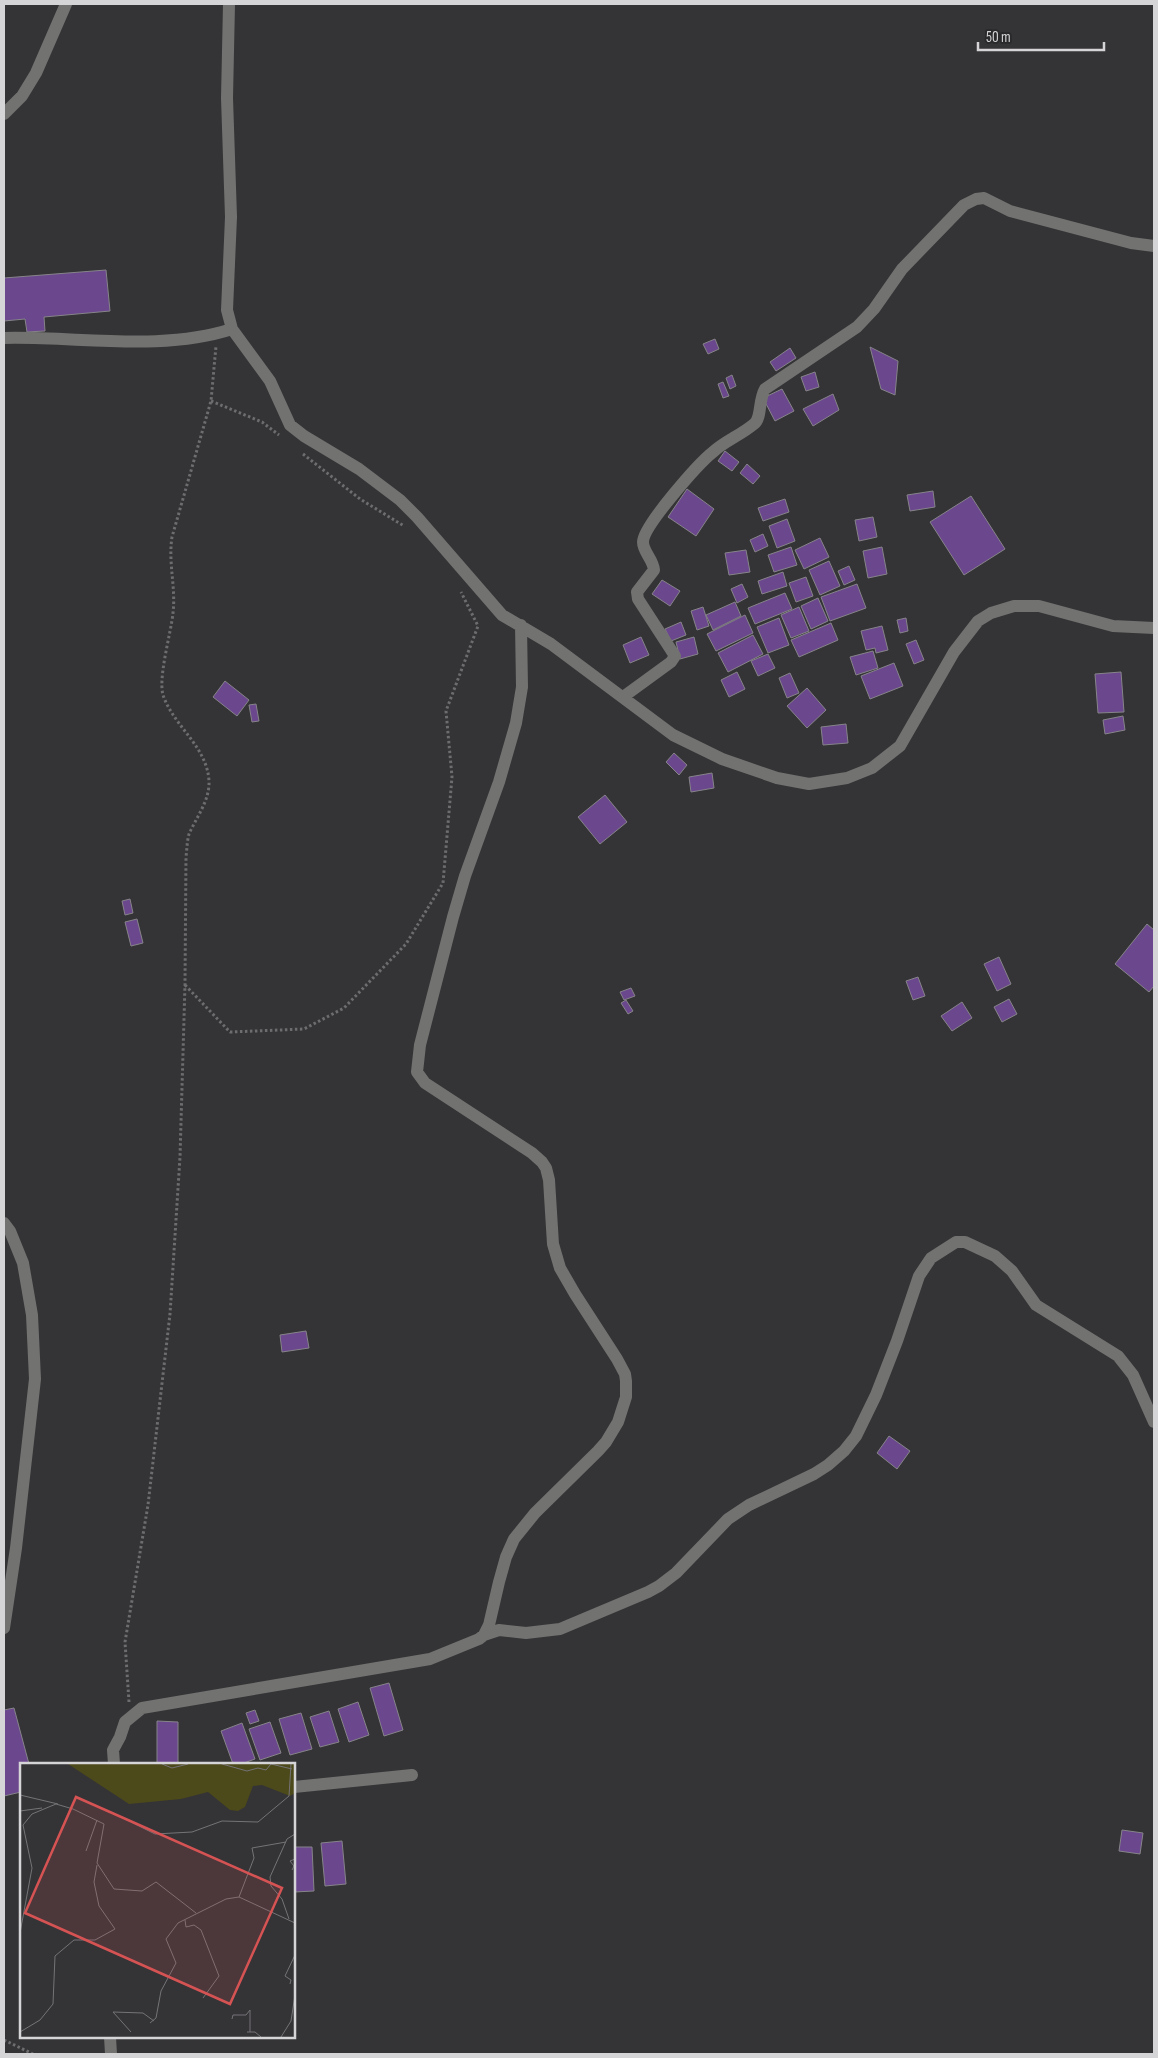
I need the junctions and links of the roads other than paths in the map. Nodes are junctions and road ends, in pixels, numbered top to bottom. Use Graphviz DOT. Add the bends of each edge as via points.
graph roads {
  1 [pos="66,4"];
  2 [pos="229,4"];
  3 [pos="4,114"];
  4 [pos="1154,246"];
  5 [pos="232,329"];
  6 [pos="4,338"];
  7 [pos="521,625"];
  8 [pos="1154,628"];
  9 [pos="622,697"];
  10 [pos="4,1223"];
  11 [pos="1154,1422"];
  12 [pos="4,1628"];
  13 [pos="484,1634"];
  14 [pos="114,1763"];
  15 [pos="412,1775"];
  16 [pos="295,1787"];
  17 [pos="110,2038"];
  18 [pos="111,2054"];
  1 -- 3 [label="street" via="36,73 22,96"];
  2 -- 5 [label="street" via="227,98 231,217 227,300"];
  4 -- 9 [label="street" via="1131,243 1010,211 984,198 964,205 902,269 857,327 766,390 760,397 755,424 710,454 680,485 652,523 643,539 654,570 637,592 638,599 675,656"];
  5 -- 6 [label="street" via="218,334 159,341"];
  5 -- 7 [label="street" via="270,381 290,425 359,468 394,495 418,517 502,615"];
  7 -- 9 [label="street"];
  7 -- 13 [label="street" via="522,687 516,723 453,917 420,1045 417,1072 425,1083 542,1162 549,1180 551,1232 558,1261 625,1374 626,1397 618,1422 606,1442 514,1539 496,1591 490,1625"];
  8 -- 9 [label="street" via="1113,626 1039,606 1014,606 991,613 978,621 954,652 900,746 862,773 822,782 796,783 722,759 673,735"];
  10 -- 12 [label="street" via="23,1263 32,1315 35,1379"];
  11 -- 13 [label="street" via="1133,1375 1118,1356 1036,1305 1012,1271 995,1256 966,1242 956,1242 931,1258 919,1276 866,1416 850,1444 828,1465 794,1485 748,1505 728,1519 676,1573 654,1589 560,1629 499,1630"];
  13 -- 14 [label="street" via="430,1658 142,1708 125,1722 113,1750"];
  15 -- 16 [label="street"];
  17 -- 18 [label="street"];
}
